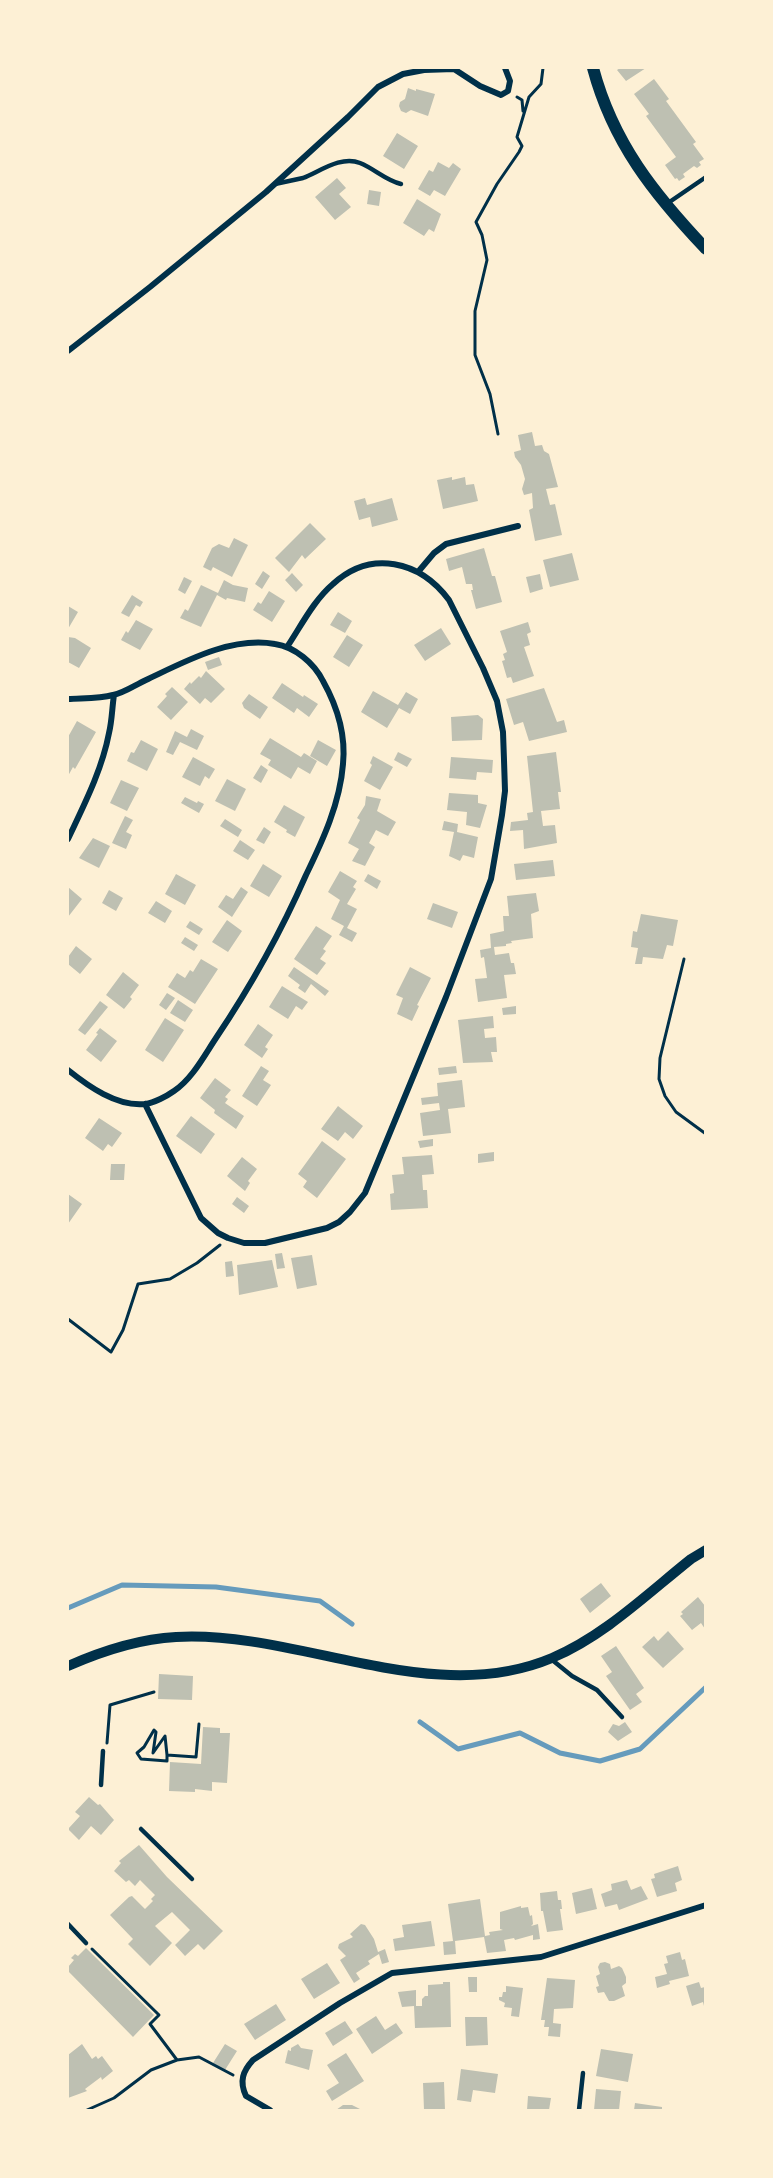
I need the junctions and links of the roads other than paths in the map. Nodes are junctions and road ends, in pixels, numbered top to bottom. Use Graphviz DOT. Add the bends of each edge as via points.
graph roads {
  1 [pos="505,68"];
  2 [pos="593,68"];
  3 [pos="705,177"];
  4 [pos="401,184"];
  5 [pos="274,185"];
  6 [pos="665,206"];
  7 [pos="705,249"];
  8 [pos="68,351"];
  9 [pos="518,526"];
  10 [pos="418,572"];
  11 [pos="287,647"];
  12 [pos="114,695"];
  13 [pos="68,699"];
  14 [pos="68,839"];
  15 [pos="68,1070"];
  16 [pos="145,1104"];
  17 [pos="705,1550"];
  18 [pos="551,1659"];
  19 [pos="68,1666"];
  20 [pos="622,1718"];
  21 [pos="105,1751"];
  22 [pos="101,1785"];
  23 [pos="141,1829"];
  24 [pos="192,1879"];
  25 [pos="705,1905"];
  26 [pos="68,1924"];
  27 [pos="86,1943"];
  28 [pos="583,2073"];
  29 [pos="270,2110"];
  30 [pos="579,2110"];
  1 -- 5 [label="street" via="510,81 508,91 501,95 454,69 404,74 378,87"];
  2 -- 6 [label="main road" via="625,146"];
  3 -- 6 [label="lane"];
  4 -- 5 [label="lane" via="359,162 346,162"];
  5 -- 8 [label="street"];
  6 -- 7 [label="main road"];
  9 -- 10 [label="street" via="446,544"];
  10 -- 11 [label="street" via="395,563 356,568 324,593"];
  10 -- 16 [label="street" via="434,582 449,600 497,701 503,732 505,791 490,879 365,1193 350,1212 327,1228 265,1243 228,1238 201,1218"];
  11 -- 12 [label="street" via="253,642 231,644"];
  11 -- 16 [label="street" via="316,668 336,710 344,745 340,789 289,914 233,1013 186,1080 174,1091"];
  12 -- 13 [label="street"];
  12 -- 14 [label="street" via="103,755"];
  15 -- 16 [label="street" via="99,1092"];
  17 -- 18 [label="street" via="598,1633"];
  18 -- 19 [label="street" via="499,1672 449,1675 232,1639 177,1636 128,1644"];
  18 -- 20 [label="lane" via="597,1690"];
  21 -- 22 [label="lane"];
  23 -- 24 [label="lane"];
  25 -- 29 [label="street" via="542,1957 392,1973 253,2060 241,2080 242,2088 252,2102"];
  26 -- 27 [label="lane"];
  28 -- 30 [label="lane"];
}
